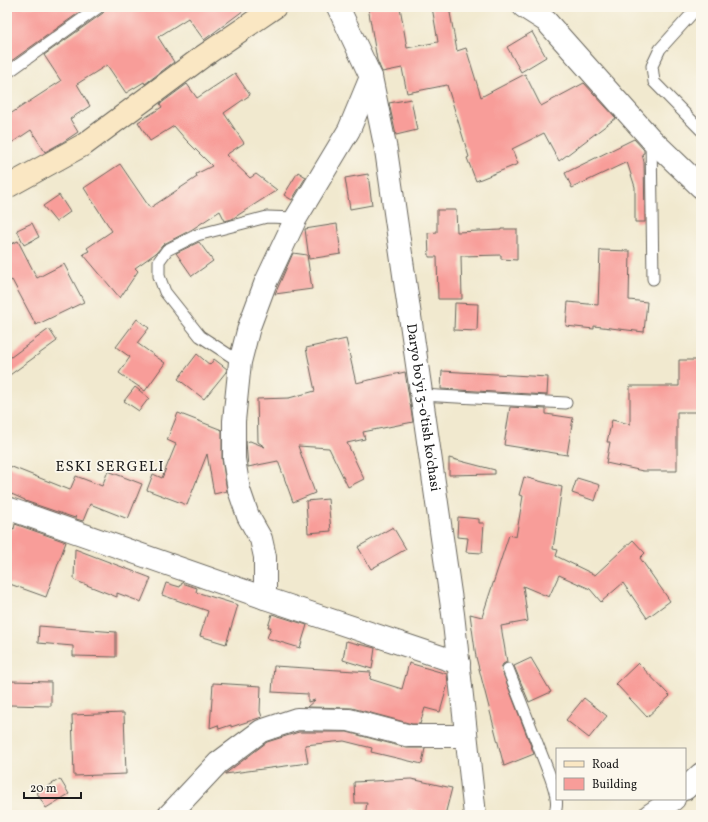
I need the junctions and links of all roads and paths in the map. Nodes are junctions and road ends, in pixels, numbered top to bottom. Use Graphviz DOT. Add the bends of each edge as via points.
graph roads {
  1 [pos="99,7"];
  2 [pos="275,7"];
  3 [pos="338,7"];
  4 [pos="524,7"];
  5 [pos="698,7"];
  6 [pos="7,73"];
  7 [pos="371,77"];
  8 [pos="701,130"];
  9 [pos="651,139"];
  10 [pos="7,186"];
  11 [pos="701,187"];
  12 [pos="296,218"];
  13 [pos="653,279"];
  14 [pos="240,362"];
  15 [pos="421,395"];
  16 [pos="566,403"];
  17 [pos="7,508"];
  18 [pos="265,598"];
  19 [pos="459,663"];
  20 [pos="508,669"];
  21 [pos="466,736"];
  22 [pos="701,774"];
  23 [pos="686,789"];
  24 [pos="672,800"];
  25 [pos="169,815"];
  26 [pos="475,815"];
  27 [pos="554,815"];
  28 [pos="650,815"];
  1 -- 6 [label="lane"];
  2 -- 10 [label="street" via="202,57 85,144"];
  3 -- 7 [label="street, Daryo bo'yi 3-o'tish ko'chasi"];
  4 -- 9 [label="street" via="546,21"];
  5 -- 8 [label="lane" via="660,49 652,66 654,82"];
  7 -- 12 [label="street" via="349,130"];
  7 -- 15 [label="street, Daryo bo'yi 3-o'tish ko'chasi" via="386,150"];
  9 -- 11 [label="street"];
  9 -- 13 [label="lane"];
  12 -- 14 [label="street" via="262,291 248,327"];
  12 -- 14 [label="lane" via="267,218 197,235 167,250 159,261 159,276 165,292 200,336"];
  14 -- 18 [label="street" via="234,421 234,459 239,490 248,516 261,539 265,557"];
  15 -- 16 [label="lane"];
  15 -- 19 [label="street, Daryo bo'yi 3-o'tish ko'chasi"];
  17 -- 18 [label="street"];
  18 -- 19 [label="street"];
  19 -- 21 [label="street, Daryo bo'yi 3-o'tish ko'chasi"];
  20 -- 27 [label="lane" via="556,794"];
  21 -- 25 [label="street" via="410,736 349,720 297,719 261,730 218,763"];
  21 -- 26 [label="street, Daryo bo'yi 3-o'tish ko'chasi"];
  22 -- 23 [label="street"];
  24 -- 28 [label="street"];
}
